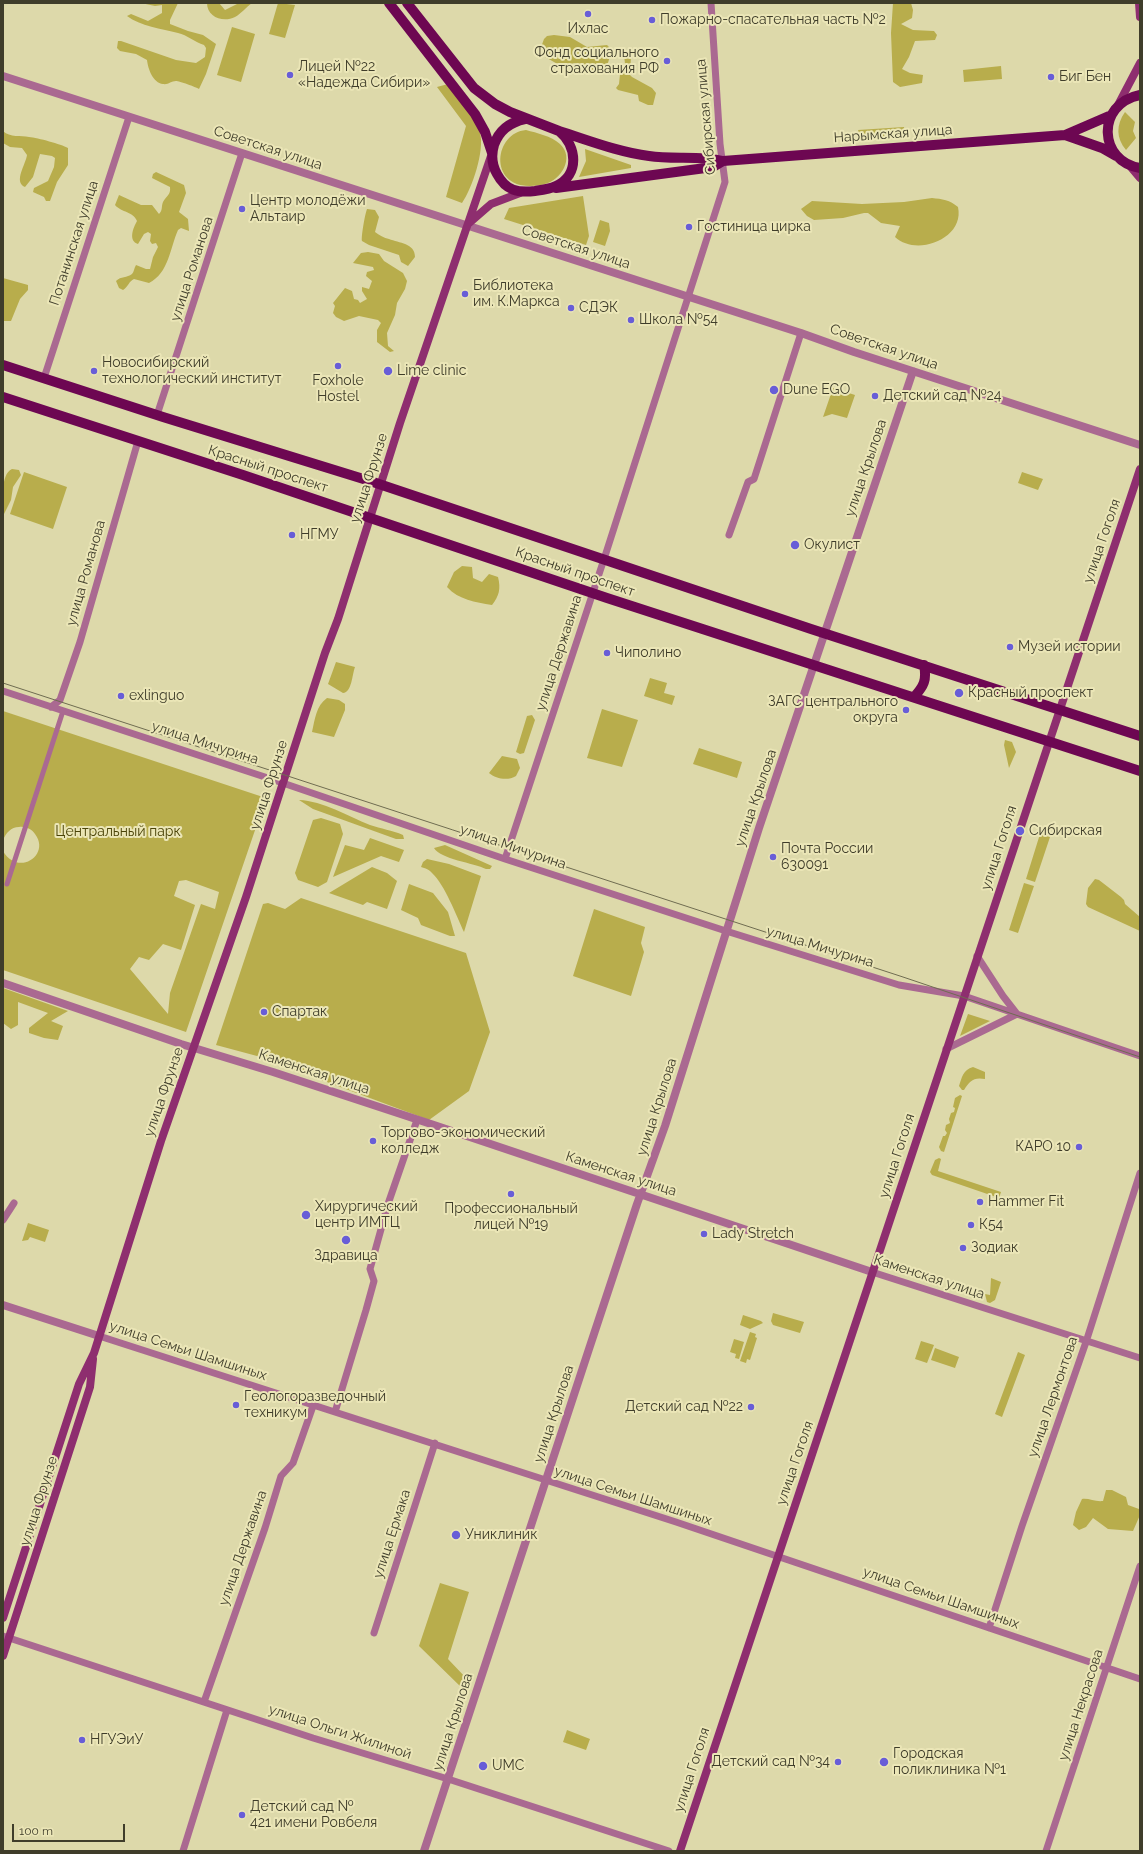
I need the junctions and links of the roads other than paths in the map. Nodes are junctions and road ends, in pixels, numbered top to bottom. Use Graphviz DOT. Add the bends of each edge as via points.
graph roads {
  1 [pos="389,3"];
  2 [pos="407,3"];
  3 [pos="711,3"];
  4 [pos="1139,3"];
  5 [pos="1140,17"];
  6 [pos="1140,63"];
  7 [pos="3,76"];
  8 [pos="1140,94"];
  9 [pos="1117,106"];
  10 [pos="1109,116"];
  11 [pos="129,117"];
  12 [pos="525,119"];
  13 [pos="559,131"];
  14 [pos="1065,135"];
  15 [pos="242,153"];
  16 [pos="492,153"];
  17 [pos="1116,156"];
  18 [pos="723,161"];
  19 [pos="1129,165"];
  20 [pos="1140,168"];
  21 [pos="1140,178"];
  22 [pos="548,189"];
  23 [pos="520,193"];
  24 [pos="466,226"];
  25 [pos="689,297"];
  26 [pos="801,333"];
  27 [pos="3,365"];
  28 [pos="913,371"];
  29 [pos="44,378"];
  30 [pos="3,397"];
  31 [pos="157,415"];
  32 [pos="138,441"];
  33 [pos="1140,445"];
  34 [pos="1140,469"];
  35 [pos="380,485"];
  36 [pos="370,518"];
  37 [pos="729,535"];
  38 [pos="604,559"];
  39 [pos="593,593"];
  40 [pos="824,633"];
  41 [pos="814,664"];
  42 [pos="924,665"];
  43 [pos="3,691"];
  44 [pos="914,697"];
  45 [pos="51,707"];
  46 [pos="63,711"];
  47 [pos="1060,711"];
  48 [pos="1140,736"];
  49 [pos="1050,741"];
  50 [pos="1140,771"];
  51 [pos="283,783"];
  52 [pos="505,859"];
  53 [pos="6,884"];
  54 [pos="726,931"];
  55 [pos="977,956"];
  56 [pos="3,983"];
  57 [pos="964,996"];
  58 [pos="1017,1014"];
  59 [pos="193,1048"];
  60 [pos="946,1049"];
  61 [pos="1140,1056"];
  62 [pos="417,1120"];
  63 [pos="1140,1174"];
  64 [pos="641,1194"];
  65 [pos="14,1203"];
  66 [pos="3,1220"];
  67 [pos="872,1272"];
  68 [pos="3,1304"];
  69 [pos="99,1336"];
  70 [pos="1086,1342"];
  71 [pos="94,1353"];
  72 [pos="1140,1358"];
  73 [pos="313,1406"];
  74 [pos="335,1412"];
  75 [pos="435,1443"];
  76 [pos="545,1481"];
  77 [pos="777,1556"];
  78 [pos="1140,1566"];
  79 [pos="3,1618"];
  80 [pos="989,1628"];
  81 [pos="374,1633"];
  82 [pos="6,1637"];
  83 [pos="3,1656"];
  84 [pos="1106,1667"];
  85 [pos="1140,1679"];
  86 [pos="204,1702"];
  87 [pos="227,1710"];
  88 [pos="448,1779"];
  89 [pos="183,1851"];
  90 [pos="424,1851"];
  91 [pos="669,1851"];
  92 [pos="680,1851"];
  93 [pos="1046,1851"];
  1 -- 16 [label="main road" via="475,114"];
  2 -- 12 [label="main road" via="474,88 495,104"];
  3 -- 18 [label="street, Сибирская улица"];
  4 -- 5 [label="main road"];
  6 -- 9 [label="main road"];
  7 -- 11 [label="street, Советская улица"];
  8 -- 9 [label="main road"];
  9 -- 10 [label="main road"];
  10 -- 14 [label="main road, Нарымская улица"];
  10 -- 17 [label="main road" via="1109,138"];
  11 -- 15 [label="street, Советская улица"];
  11 -- 29 [label="street, Потанинская улица"];
  12 -- 13 [label="main road"];
  12 -- 16 [label="main road" via="513,122 503,130"];
  13 -- 18 [label="main road, Нарымская улица" via="648,156 711,158"];
  13 -- 22 [label="main road" via="570,142 574,156 573,164 562,183"];
  14 -- 17 [label="main road, Нарымская улица" via="1102,148"];
  14 -- 18 [label="main road, Нарымская улица"];
  15 -- 24 [label="street, Советская улица"];
  15 -- 31 [label="street, улица Романова"];
  16 -- 23 [label="main road" via="493,166 498,177"];
  16 -- 24 [label="main road, улица Фрунзе"];
  17 -- 19 [label="main road, Нарымская улица"];
  18 -- 22 [label="main road, Нарымская улица" via="712,167"];
  18 -- 25 [label="street, Сибирская улица" via="725,182"];
  19 -- 20 [label="main road, Нарымская улица"];
  19 -- 21 [label="main road"];
  22 -- 23 [label="main road"];
  23 -- 24 [label="main road" via="491,204"];
  24 -- 25 [label="street, Советская улица"];
  24 -- 35 [label="main road, улица Фрунзе"];
  25 -- 26 [label="street, Советская улица"];
  25 -- 38 [label="street, улица Державина"];
  26 -- 28 [label="street, Советская улица"];
  26 -- 37 [label="street" via="754,479 748,482"];
  27 -- 29 [label="main road, Красный проспект"];
  28 -- 33 [label="street, Советская улица"];
  28 -- 40 [label="street, улица Крылова"];
  29 -- 31 [label="main road, Красный проспект"];
  30 -- 32 [label="main road, Красный проспект"];
  31 -- 35 [label="main road, Красный проспект"];
  32 -- 36 [label="main road, Красный проспект"];
  32 -- 45 [label="street, улица Романова" via="80,642 60,700"];
  34 -- 47 [label="main road, улица Гоголя"];
  35 -- 36 [label="main road, улица Фрунзе"];
  35 -- 38 [label="main road, Красный проспект"];
  36 -- 39 [label="main road, Красный проспект"];
  36 -- 51 [label="main road, улица Фрунзе"];
  38 -- 39 [label="street, улица Державина"];
  38 -- 40 [label="main road, Красный проспект"];
  39 -- 41 [label="main road, Красный проспект"];
  39 -- 52 [label="street, улица Державина"];
  40 -- 41 [label="street, улица Крылова"];
  40 -- 42 [label="main road, Красный проспект"];
  41 -- 44 [label="main road, Красный проспект"];
  41 -- 54 [label="street, улица Крылова"];
  42 -- 44 [label="main road" via="926,676 923,687"];
  42 -- 47 [label="main road, Красный проспект"];
  43 -- 45 [label="street, улица Мичурина"];
  44 -- 49 [label="main road, Красный проспект"];
  45 -- 46 [label="street, улица Мичурина"];
  46 -- 51 [label="street, улица Мичурина"];
  46 -- 53 [label="street"];
  47 -- 48 [label="main road, Красный проспект"];
  47 -- 49 [label="main road, улица Гоголя"];
  49 -- 50 [label="main road, Красный проспект"];
  49 -- 55 [label="main road, улица Гоголя"];
  51 -- 52 [label="street, улица Мичурина"];
  51 -- 59 [label="main road, улица Фрунзе"];
  52 -- 54 [label="street, улица Мичурина"];
  54 -- 57 [label="street, улица Мичурина" via="899,986"];
  54 -- 64 [label="street, улица Крылова"];
  55 -- 57 [label="main road, улица Гоголя"];
  55 -- 58 [label="street" via="1002,996"];
  56 -- 59 [label="street, Каменская улица"];
  57 -- 58 [label="street, улица Мичурина"];
  57 -- 60 [label="main road, улица Гоголя"];
  58 -- 60 [label="street"];
  58 -- 61 [label="street, улица Мичурина"];
  59 -- 62 [label="street, Каменская улица"];
  59 -- 69 [label="main road, улица Фрунзе"];
  60 -- 67 [label="main road, улица Гоголя"];
  62 -- 64 [label="street, Каменская улица"];
  62 -- 74 [label="street" via="388,1204 370,1269 374,1281"];
  63 -- 70 [label="street, улица Лермонтова"];
  64 -- 67 [label="street, Каменская улица"];
  64 -- 76 [label="street, улица Крылова"];
  65 -- 66 [label="street"];
  67 -- 70 [label="street, Каменская улица"];
  67 -- 77 [label="main road, улица Гоголя"];
  68 -- 69 [label="street, улица Семьи Шамшиных"];
  69 -- 71 [label="main road, улица Фрунзе"];
  69 -- 73 [label="street, улица Семьи Шамшиных"];
  70 -- 72 [label="street, Каменская улица"];
  70 -- 80 [label="street, улица Лермонтова"];
  71 -- 79 [label="main road, улица Фрунзе" via="79,1384"];
  71 -- 82 [label="main road, улица Фрунзе" via="90,1387"];
  73 -- 74 [label="street, улица Семьи Шамшиных"];
  73 -- 86 [label="street, улица Державина" via="293,1463 281,1476"];
  74 -- 75 [label="street, улица Семьи Шамшиных"];
  75 -- 76 [label="street, улица Семьи Шамшиных"];
  75 -- 81 [label="street, улица Ермака"];
  76 -- 77 [label="street, улица Семьи Шамшиных"];
  76 -- 88 [label="street, улица Крылова"];
  77 -- 80 [label="street, улица Семьи Шамшиных"];
  77 -- 92 [label="main road, улица Гоголя"];
  78 -- 84 [label="street, улица Некрасова"];
  80 -- 84 [label="street, улица Семьи Шамшиных"];
  82 -- 83 [label="main road, улица Фрунзе"];
  82 -- 86 [label="street, улица Ольги Жилиной"];
  84 -- 85 [label="street, улица Семьи Шамшиных"];
  84 -- 93 [label="street, улица Некрасова"];
  86 -- 87 [label="street, улица Ольги Жилиной"];
  87 -- 88 [label="street, улица Ольги Жилиной"];
  87 -- 89 [label="street"];
  88 -- 90 [label="street, улица Крылова"];
  88 -- 91 [label="street, улица Ольги Жилиной"];
}
